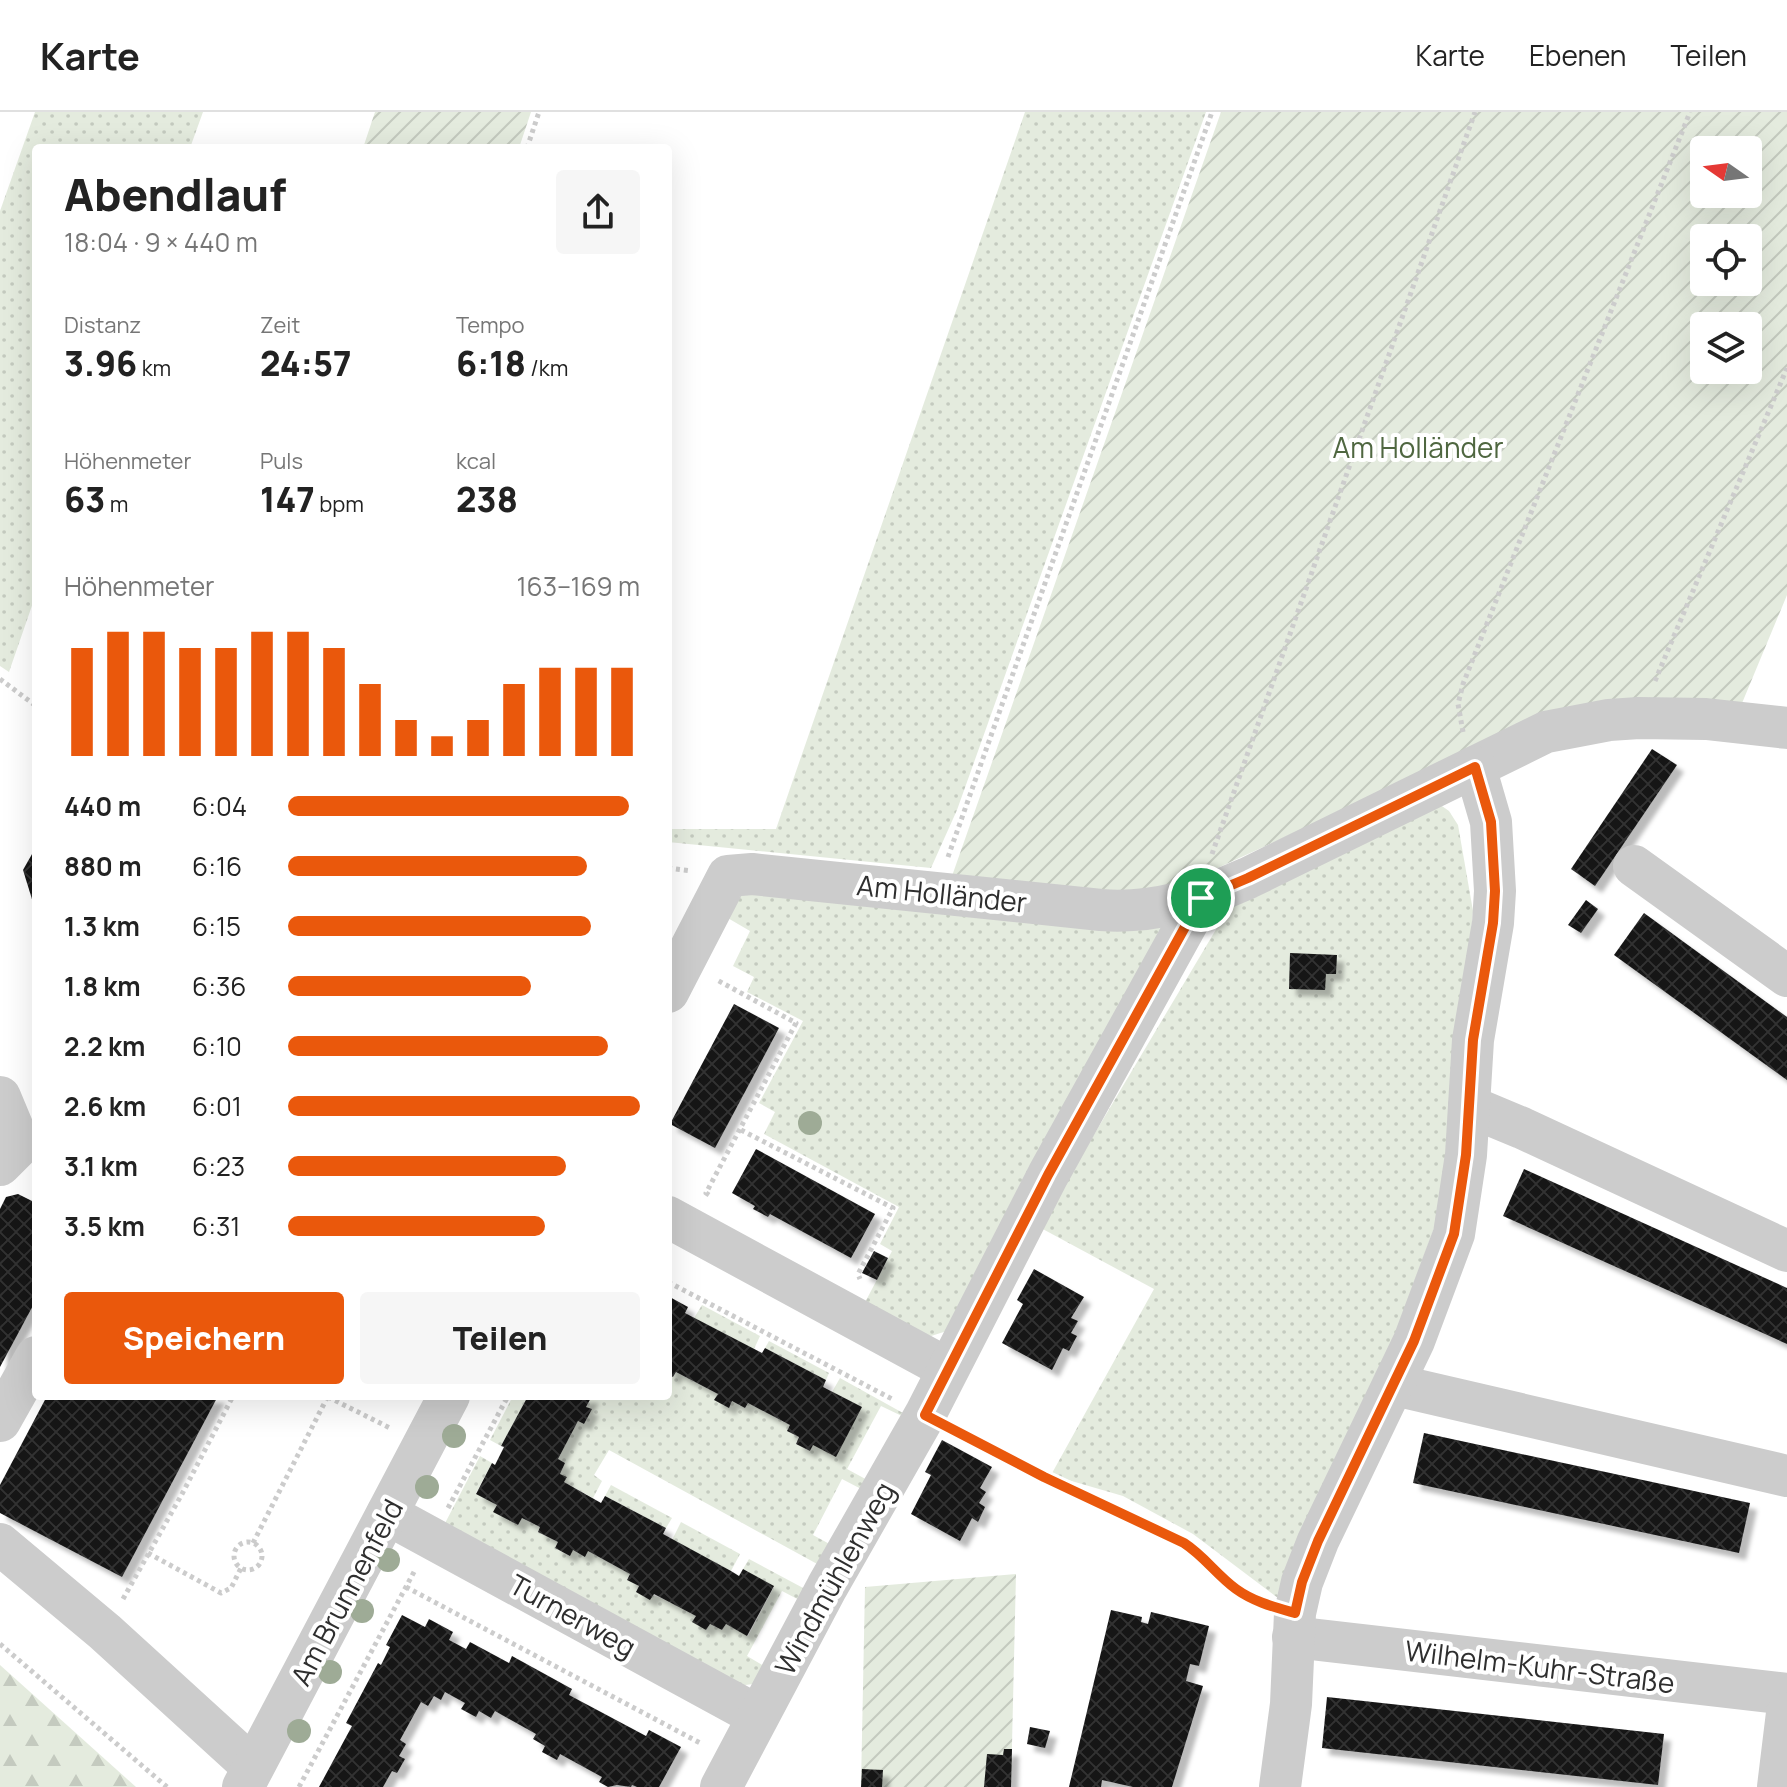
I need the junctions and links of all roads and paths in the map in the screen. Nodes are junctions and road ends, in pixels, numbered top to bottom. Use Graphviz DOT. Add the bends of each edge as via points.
graph roads {
  1 [pos="539,112"];
  2 [pos="1212,112"];
  3 [pos="1475,112"];
  4 [pos="1690,112"];
  5 [pos="528,144"];
  6 [pos="1787,368"];
  7 [pos="0,679"];
  8 [pos="32,703"];
  9 [pos="1639,718"];
  10 [pos="1787,728"];
  11 [pos="1475,767"];
  12 [pos="1634,866"];
  13 [pos="935,892"];
  14 [pos="1201,898"];
  15 [pos="1787,976"];
  16 [pos="676,977"];
  17 [pos="0,1097"];
  18 [pos="1469,1106"];
  19 [pos="741,1130"];
  20 [pos="19,1156"];
  21 [pos="706,1193"];
  22 [pos="672,1219"];
  23 [pos="1787,1251"];
  24 [pos="672,1284"];
  25 [pos="848,1316"];
  26 [pos="32,1364"];
  27 [pos="948,1369"];
  28 [pos="1395,1385"];
  29 [pos="231,1400"];
  30 [pos="325,1400"];
  31 [pos="335,1400"];
  32 [pos="447,1400"];
  33 [pos="506,1400"];
  34 [pos="925,1415"];
  35 [pos="0,1421"];
  36 [pos="423,1446"];
  37 [pos="1787,1476"];
  38 [pos="387,1514"];
  39 [pos="432,1538"];
  40 [pos="253,1543"];
  41 [pos="0,1544"];
  42 [pos="148,1553"];
  43 [pos="241,1568"];
  44 [pos="406,1587"];
  45 [pos="1294,1625"];
  46 [pos="105,1632"];
  47 [pos="0,1644"];
  48 [pos="1787,1694"];
  49 [pos="1787,1713"];
  50 [pos="758,1716"];
  51 [pos="728,1774"];
  52 [pos="248,1777"];
  53 [pos="167,1787"];
  54 [pos="299,1787"];
  55 [pos="1280,1787"];
  56 [pos="1778,1787"];
  1 -- 5 [label="path"];
  2 -- 13 [label="path"];
  3 -- 14 [label="path" via="1214,844"];
  4 -- 11 [label="path" via="1463,684 1460,722"];
  6 -- 9 [label="path"];
  7 -- 8 [label="path"];
  9 -- 10 [label="street, Am Holländer"];
  9 -- 11 [label="street, Am Holländer" via="1546,732"];
  11 -- 14 [label="street, Am Holländer"];
  11 -- 18 [label="street" via="1491,822 1495,891"];
  12 -- 15 [label="street"];
  13 -- 14 [label="street, Am Holländer" via="1127,912"];
  13 -- 16 [label="street, Am Holländer" via="728,876"];
  14 -- 27 [label="street, Windmühlenweg"];
  16 -- 19 [label="path" via="796,1023"];
  17 -- 20 [label="street"];
  18 -- 23 [label="street"];
  18 -- 28 [label="street" via="1454,1234"];
  19 -- 21 [label="path"];
  19 -- 25 [label="path" via="893,1208 858,1274 863,1285"];
  22 -- 25 [label="street"];
  24 -- 34 [label="path"];
  25 -- 27 [label="street"];
  26 -- 35 [label="street"];
  27 -- 34 [label="street, Windmühlenweg"];
  28 -- 37 [label="street"];
  28 -- 45 [label="street" via="1318,1541 1302,1582"];
  29 -- 42 [label="path"];
  30 -- 40 [label="path"];
  31 -- 36 [label="path"];
  32 -- 36 [label="street, Am Brunnenfeld"];
  33 -- 39 [label="path"];
  34 -- 45 [label="path" via="1184,1543 1245,1595"];
  34 -- 50 [label="street, Windmühlenweg"];
  36 -- 38 [label="street, Am Brunnenfeld"];
  38 -- 39 [label="street, Turnerweg"];
  38 -- 52 [label="street, Am Brunnenfeld"];
  39 -- 44 [label="path"];
  39 -- 50 [label="street, Turnerweg"];
  40 -- 43 [label="path" via="236,1548 234,1557"];
  40 -- 43 [label="path" via="261,1553 260,1562"];
  41 -- 46 [label="street"];
  42 -- 43 [label="path" via="221,1593 231,1588"];
  42 -- 46 [label="path"];
  44 -- 51 [label="path"];
  44 -- 54 [label="path"];
  45 -- 48 [label="street, Wilhelm-Kuhr-Straße"];
  45 -- 55 [label="street"];
  46 -- 52 [label="street"];
  47 -- 53 [label="path"];
  49 -- 56 [label="street"];
  50 -- 51 [label="street, Windmühlenweg"];
}
